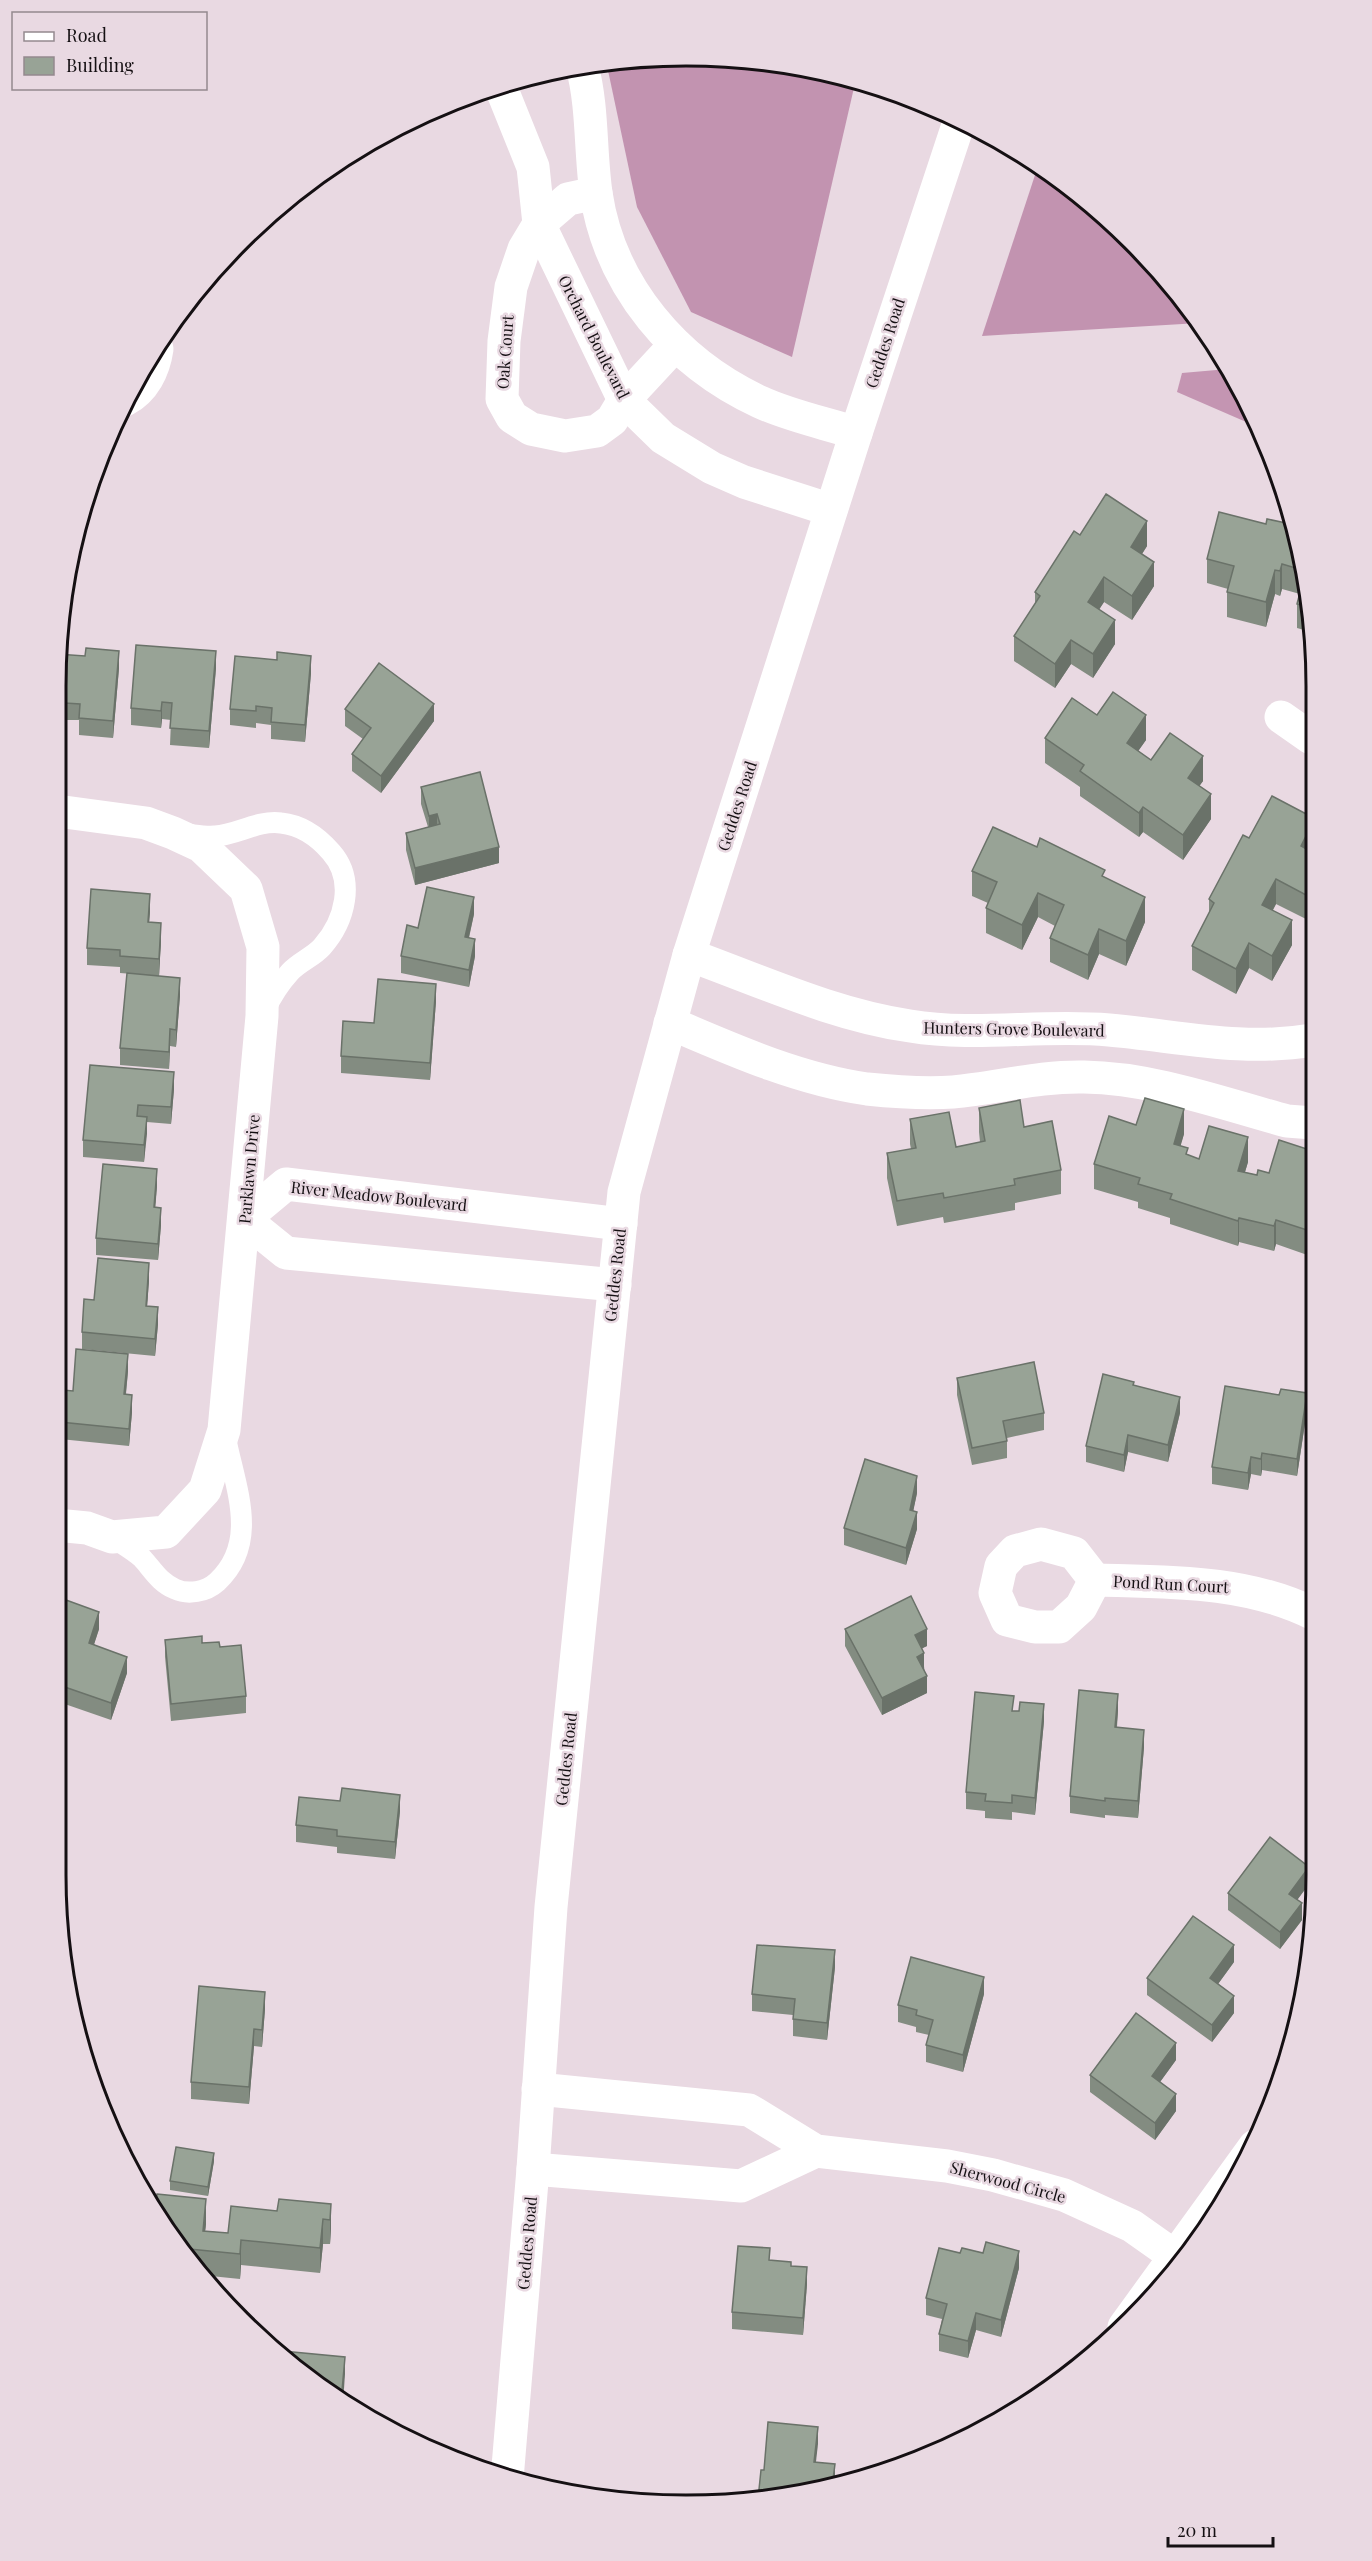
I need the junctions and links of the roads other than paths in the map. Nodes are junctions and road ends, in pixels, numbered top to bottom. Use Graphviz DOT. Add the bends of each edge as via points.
graph roads {
  1 [pos="583,75"];
  2 [pos="504,94"];
  3 [pos="957,129"];
  4 [pos="596,193"];
  5 [pos="539,224"];
  6 [pos="675,345"];
  7 [pos="624,400"];
  8 [pos="856,433"];
  9 [pos="831,510"];
  10 [pos="1281,717"];
  11 [pos="1306,734"];
  12 [pos="66,812"];
  13 [pos="173,833"];
  14 [pos="689,955"];
  15 [pos="262,1016"];
  16 [pos="670,1023"];
  17 [pos="1306,1041"];
  18 [pos="1306,1122"];
  19 [pos="244,1219"];
  20 [pos="621,1224"];
  21 [pos="615,1285"];
  22 [pos="224,1430"];
  23 [pos="66,1526"];
  24 [pos="112,1537"];
  25 [pos="1095,1580"];
  26 [pos="1306,1611"];
  27 [pos="538,2089"];
  28 [pos="816,2151"];
  29 [pos="533,2169"];
  30 [pos="1174,2257"];
  31 [pos="508,2468"];
  1 -- 4 [label="street"];
  2 -- 5 [label="street, Orchard Boulevard" via="533,167"];
  3 -- 8 [label="street, Geddes Road"];
  4 -- 5 [label="street, Oak Court" via="568,200"];
  4 -- 6 [label="street" via="622,273 645,311"];
  5 -- 7 [label="street, Orchard Boulevard"];
  5 -- 7 [label="street, Oak Court" via="524,249 511,287 502,399 512,417 531,429 565,436 597,431 612,420"];
  6 -- 7 [label="street, Oak Court"];
  6 -- 8 [label="street" via="713,376 762,403"];
  7 -- 9 [label="street, Orchard Boulevard" via="663,438 712,468"];
  8 -- 9 [label="street, Geddes Road"];
  9 -- 14 [label="street, Geddes Road"];
  10 -- 11 [label="street"];
  12 -- 13 [label="street, Parklawn Drive" via="146,823"];
  13 -- 15 [label="street, Parklawn Drive" via="201,846 246,890 263,947"];
  13 -- 15 [label="lane" via="216,837 259,824 281,823 312,834 336,857 344,877 346,899 338,925 322,948 292,969 276,988"];
  14 -- 16 [label="street, Geddes Road"];
  14 -- 17 [label="street, Hunters Grove Boulevard" via="867,1018 910,1026 996,1032 1085,1028 1193,1042 1266,1045"];
  15 -- 19 [label="street, Parklawn Drive"];
  16 -- 18 [label="street" via="760,1061 867,1089 955,1092 1035,1079 1084,1077 1133,1081 1287,1121"];
  16 -- 20 [label="street, Geddes Road" via="624,1192"];
  19 -- 20 [label="street, River Meadow Boulevard" via="285,1184"];
  19 -- 21 [label="street" via="286,1253"];
  19 -- 22 [label="street, Parklawn Drive"];
  20 -- 21 [label="street, Geddes Road"];
  21 -- 27 [label="street, Geddes Road" via="551,1907"];
  22 -- 24 [label="street, Parklawn Drive" via="205,1490 166,1532"];
  22 -- 24 [label="lane" via="244,1522 239,1548 227,1572 213,1586 195,1592 177,1590 160,1581 141,1557"];
  23 -- 24 [label="street, Parklawn Drive"];
  25 -- 26 [label="street, Pond Run Court" via="1190,1582 1245,1589"];
  27 -- 28 [label="street, Sherwood Circle" via="749,2110"];
  27 -- 29 [label="street, Geddes Road"];
  28 -- 29 [label="street" via="741,2186"];
  28 -- 30 [label="street, Sherwood Circle" via="947,2166 1064,2195 1132,2226"];
  29 -- 31 [label="street, Geddes Road"];
}
